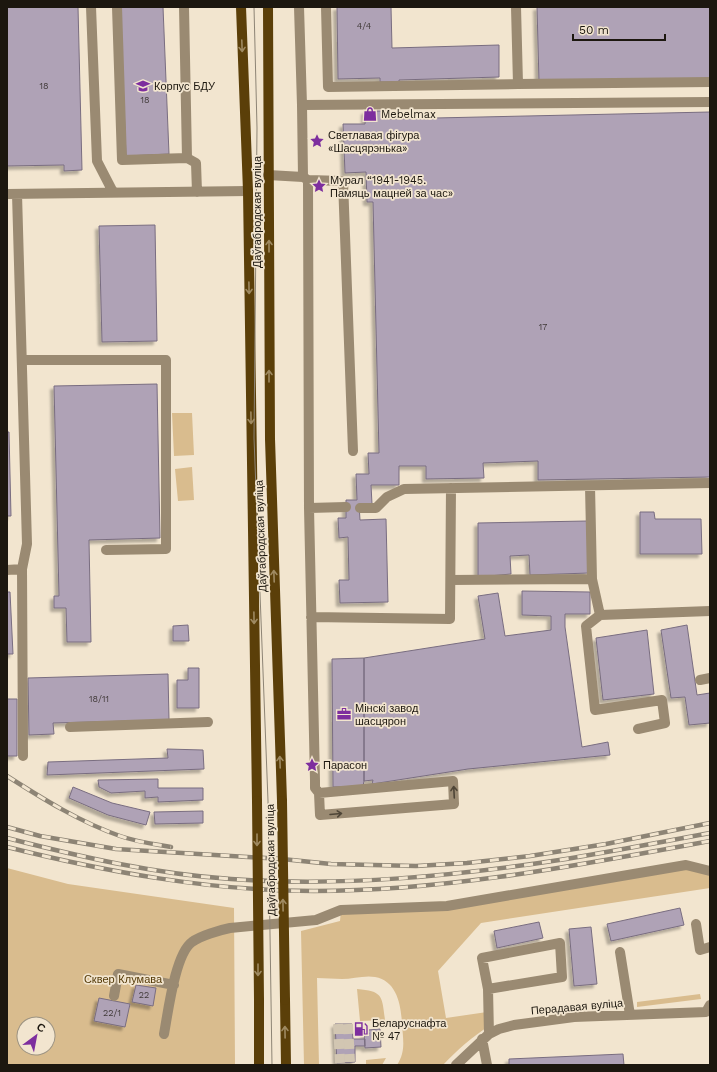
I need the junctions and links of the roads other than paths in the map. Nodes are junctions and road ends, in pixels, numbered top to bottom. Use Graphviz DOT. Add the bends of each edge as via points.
graph roads {
  1 [pos="91,7"];
  2 [pos="117,7"];
  3 [pos="184,7"];
  4 [pos="241,7"];
  5 [pos="268,7"];
  6 [pos="299,7"];
  7 [pos="326,7"];
  8 [pos="516,7"];
  9 [pos="710,82"];
  10 [pos="518,84"];
  11 [pos="710,102"];
  12 [pos="302,106"];
  13 [pos="187,158"];
  14 [pos="268,175"];
  15 [pos="305,178"];
  16 [pos="248,191"];
  17 [pos="113,192"];
  18 [pos="197,192"];
  19 [pos="12,194"];
  20 [pos="22,360"];
  21 [pos="353,451"];
  22 [pos="710,483"];
  23 [pos="590,486"];
  24 [pos="451,488"];
  25 [pos="346,507"];
  26 [pos="309,508"];
  27 [pos="360,508"];
  28 [pos="106,550"];
  29 [pos="22,569"];
  30 [pos="7,570"];
  31 [pos="592,579"];
  32 [pos="451,580"];
  33 [pos="710,611"];
  34 [pos="600,615"];
  35 [pos="311,617"];
  36 [pos="208,722"];
  37 [pos="70,727"];
  38 [pos="638,729"];
  39 [pos="22,756"];
  40 [pos="318,793"];
  41 [pos="710,871"];
  42 [pos="696,924"];
  43 [pos="710,947"];
  44 [pos="620,952"];
  45 [pos="174,985"];
  46 [pos="488,989"];
  47 [pos="114,996"];
  48 [pos="709,1010"];
  49 [pos="630,1015"];
  50 [pos="164,1034"];
  51 [pos="485,1036"];
  52 [pos="259,1065"];
  53 [pos="286,1065"];
  54 [pos="456,1065"];
  55 [pos="487,1065"];
  1 -- 17 [label="street" via="97,161"];
  2 -- 13 [label="street" via="122,160"];
  3 -- 13 [label="street"];
  4 -- 16 [label="main road, Даўгабродская вуліца, one-way"];
  5 -- 14 [label="main road, Даўгабродская вуліца"];
  6 -- 12 [label="street"];
  7 -- 10 [label="street" via="328,87"];
  8 -- 10 [label="street"];
  9 -- 10 [label="street"];
  11 -- 12 [label="street"];
  12 -- 15 [label="street"];
  13 -- 18 [label="street" via="196,163"];
  14 -- 15 [label="street"];
  53 -- 14 [label="main road, Даўгабродская вуліца, one-way, bridge" via="282,801 270,438"];
  15 -- 21 [label="street" via="343,181"];
  15 -- 26 [label="street"];
  16 -- 18 [label="street"];
  16 -- 52 [label="main road, Даўгабродская вуліца, one-way, bridge"];
  17 -- 18 [label="street"];
  17 -- 19 [label="street"];
  19 -- 20 [label="street"];
  20 -- 28 [label="street" via="166,360 166,549"];
  20 -- 29 [label="street" via="27,544"];
  22 -- 23 [label="street"];
  23 -- 24 [label="street"];
  23 -- 31 [label="street"];
  24 -- 27 [label="street" via="404,489 386,497 376,508"];
  24 -- 32 [label="street"];
  25 -- 26 [label="street"];
  26 -- 35 [label="street"];
  29 -- 30 [label="street"];
  29 -- 39 [label="street"];
  31 -- 32 [label="street"];
  31 -- 34 [label="street"];
  32 -- 35 [label="street" via="450,619"];
  33 -- 34 [label="street"];
  34 -- 38 [label="street" via="586,626 595,710 662,700 666,723"];
  35 -- 40 [label="street" via="315,788"];
  36 -- 37 [label="street"];
  40 -- 40 [label="street, one-way" via="320,815 454,804 453,781"];
  41 -- 45 [label="street" via="686,865 447,906 341,910 316,920 230,928 191,942 180,960"];
  42 -- 43 [label="street" via="700,950"];
  44 -- 49 [label="street"];
  45 -- 47 [label="street" via="118,974"];
  45 -- 50 [label="street"];
  46 -- 46 [label="street" via="482,958 560,943 562,977"];
  46 -- 51 [label="street"];
  48 -- 49 [label="street, Перадавая вуліца"];
  49 -- 51 [label="street, Перадавая вуліца" via="574,1017 514,1025"];
  51 -- 54 [label="street, Перадавая вуліца"];
  51 -- 55 [label="street"];
}
